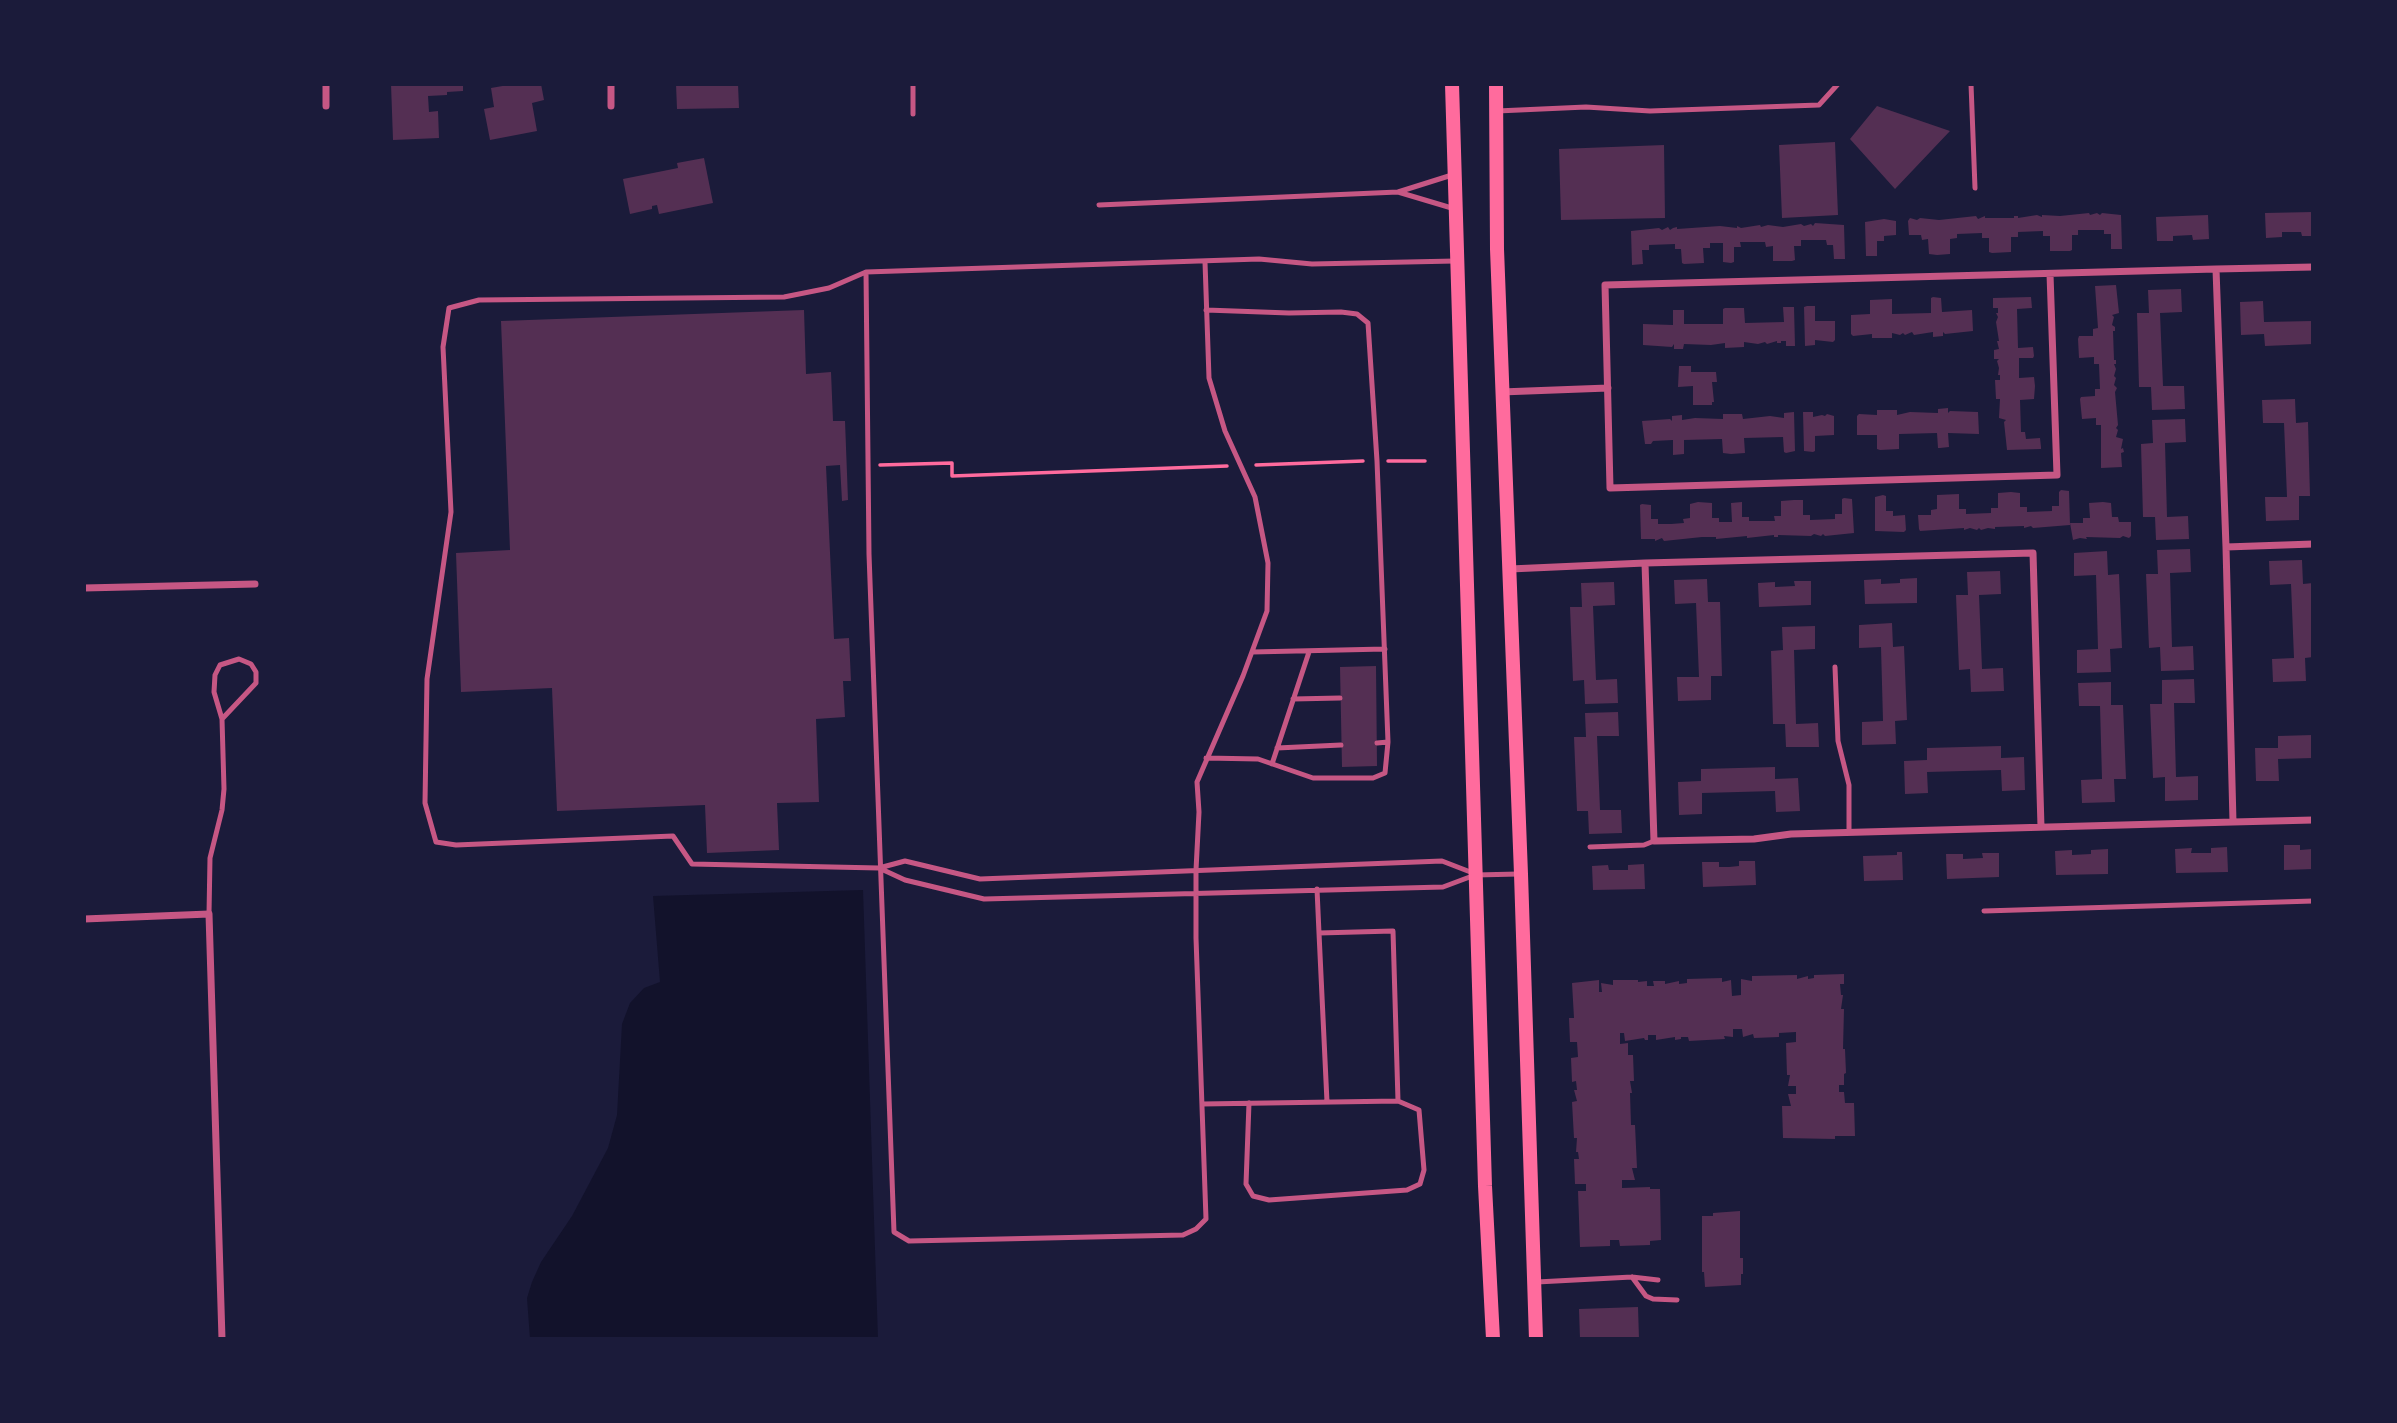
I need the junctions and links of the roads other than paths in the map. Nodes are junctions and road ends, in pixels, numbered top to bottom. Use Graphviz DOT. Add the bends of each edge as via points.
graph roads {
  1 [pos="326,84"];
  2 [pos="611,84"];
  3 [pos="913,84"];
  4 [pos="1452,84"];
  5 [pos="1496,84"];
  6 [pos="1838,84"];
  7 [pos="1971,84"];
  8 [pos="326,106"];
  9 [pos="611,106"];
  10 [pos="1495,111"];
  11 [pos="913,114"];
  12 [pos="1455,174"];
  13 [pos="1975,188"];
  14 [pos="1398,192"];
  15 [pos="1099,205"];
  16 [pos="1457,209"];
  17 [pos="1458,261"];
  18 [pos="1205,262"];
  19 [pos="2313,267"];
  20 [pos="2216,269"];
  21 [pos="866,272"];
  22 [pos="2050,274"];
  23 [pos="1206,310"];
  24 [pos="1608,387"];
  25 [pos="1502,392"];
  26 [pos="2313,544"];
  27 [pos="2226,547"];
  28 [pos="1645,563"];
  29 [pos="1510,569"];
  30 [pos="255,584"];
  31 [pos="84,588"];
  32 [pos="1385,649"];
  33 [pos="1252,652"];
  34 [pos="1309,652"];
  35 [pos="1835,667"];
  36 [pos="1386,696"];
  37 [pos="1376,697"];
  38 [pos="1340,698"];
  39 [pos="1293,699"];
  40 [pos="222,719"];
  41 [pos="1388,742"];
  42 [pos="1377,743"];
  43 [pos="1341,745"];
  44 [pos="1277,748"];
  45 [pos="1206,758"];
  46 [pos="1272,764"];
  47 [pos="2313,820"];
  48 [pos="2234,822"];
  49 [pos="2041,827"];
  50 [pos="1849,832"];
  51 [pos="1654,841"];
  52 [pos="1590,847"];
  53 [pos="879,868"];
  54 [pos="1196,870"];
  55 [pos="1475,874"];
  56 [pos="1521,874"];
  57 [pos="1317,889"];
  58 [pos="1196,893"];
  59 [pos="2313,901"];
  60 [pos="1984,911"];
  61 [pos="209,915"];
  62 [pos="84,919"];
  63 [pos="1319,933"];
  64 [pos="1398,1101"];
  65 [pos="1327,1102"];
  66 [pos="1249,1103"];
  67 [pos="1202,1104"];
  68 [pos="1632,1277"];
  69 [pos="1658,1280"];
  70 [pos="1534,1282"];
  71 [pos="1677,1300"];
  72 [pos="222,1339"];
  73 [pos="1493,1339"];
  74 [pos="1536,1339"];
  1 -- 8 [label="street"];
  2 -- 9 [label="street"];
  3 -- 11 [label="lane"];
  4 -- 12 [label="main road"];
  5 -- 10 [label="main road"];
  6 -- 10 [label="lane" via="1819,105"];
  7 -- 13 [label="lane"];
  10 -- 25 [label="main road"];
  12 -- 14 [label="lane"];
  12 -- 16 [label="main road"];
  14 -- 15 [label="lane"];
  14 -- 16 [label="lane"];
  16 -- 17 [label="main road"];
  17 -- 18 [label="lane"];
  17 -- 55 [label="main road"];
  18 -- 21 [label="lane"];
  18 -- 23 [label="lane"];
  19 -- 20 [label="street"];
  20 -- 22 [label="street"];
  20 -- 27 [label="street"];
  21 -- 53 [label="lane"];
  21 -- 53 [label="lane" via="829,288 784,297 479,300 449,308 443,347 452,512 427,679 425,803 436,842 456,845 673,836 692,864"];
  22 -- 24 [label="street" via="1605,285"];
  22 -- 24 [label="street" via="2057,475 1610,488"];
  23 -- 32 [label="lane" via="1341,312 1357,314 1368,323"];
  23 -- 33 [label="lane" via="1209,377 1225,431 1255,497 1268,563 1267,611"];
  24 -- 25 [label="street"];
  25 -- 29 [label="main road"];
  26 -- 27 [label="street"];
  27 -- 48 [label="street"];
  28 -- 29 [label="street"];
  28 -- 49 [label="street" via="2033,553"];
  28 -- 51 [label="street"];
  29 -- 56 [label="main road"];
  30 -- 31 [label="street"];
  32 -- 34 [label="lane"];
  32 -- 36 [label="lane"];
  33 -- 34 [label="lane"];
  33 -- 45 [label="lane"];
  34 -- 39 [label="lane"];
  35 -- 50 [label="lane" via="1838,741 1849,785"];
  36 -- 37 [label="lane"];
  36 -- 41 [label="lane"];
  38 -- 39 [label="lane"];
  39 -- 44 [label="lane"];
  40 -- 40 [label="lane" via="256,683 251,664 239,659 220,665 215,675 214,692"];
  40 -- 61 [label="lane" via="224,789 210,858"];
  41 -- 42 [label="lane"];
  41 -- 46 [label="lane" via="1385,773 1373,778 1313,778"];
  43 -- 44 [label="lane"];
  44 -- 46 [label="lane"];
  45 -- 46 [label="lane" via="1258,759"];
  45 -- 54 [label="lane" via="1197,782"];
  47 -- 48 [label="street"];
  48 -- 49 [label="street"];
  49 -- 50 [label="street"];
  50 -- 51 [label="street"];
  51 -- 52 [label="lane"];
  53 -- 54 [label="lane" via="905,860 980,879"];
  53 -- 58 [label="lane" via="905,880 984,899"];
  53 -- 67 [label="lane" via="894,1232 909,1241 1183,1235 1206,1219"];
  54 -- 55 [label="lane" via="1442,861"];
  54 -- 58 [label="lane"];
  55 -- 56 [label="lane"];
  55 -- 57 [label="lane" via="1443,887"];
  55 -- 73 [label="main road"];
  56 -- 70 [label="main road"];
  57 -- 58 [label="lane"];
  57 -- 63 [label="lane"];
  58 -- 67 [label="lane"];
  59 -- 60 [label="lane"];
  61 -- 62 [label="street"];
  61 -- 72 [label="street"];
  63 -- 64 [label="lane" via="1393,931"];
  63 -- 65 [label="lane"];
  64 -- 65 [label="lane"];
  64 -- 66 [label="lane" via="1419,1110 1424,1170 1420,1184 1408,1190 1269,1200 1253,1196 1246,1184"];
  65 -- 66 [label="lane"];
  66 -- 67 [label="lane"];
  68 -- 69 [label="lane"];
  68 -- 70 [label="lane"];
  68 -- 71 [label="lane" via="1646,1296"];
  70 -- 74 [label="main road"];
}
